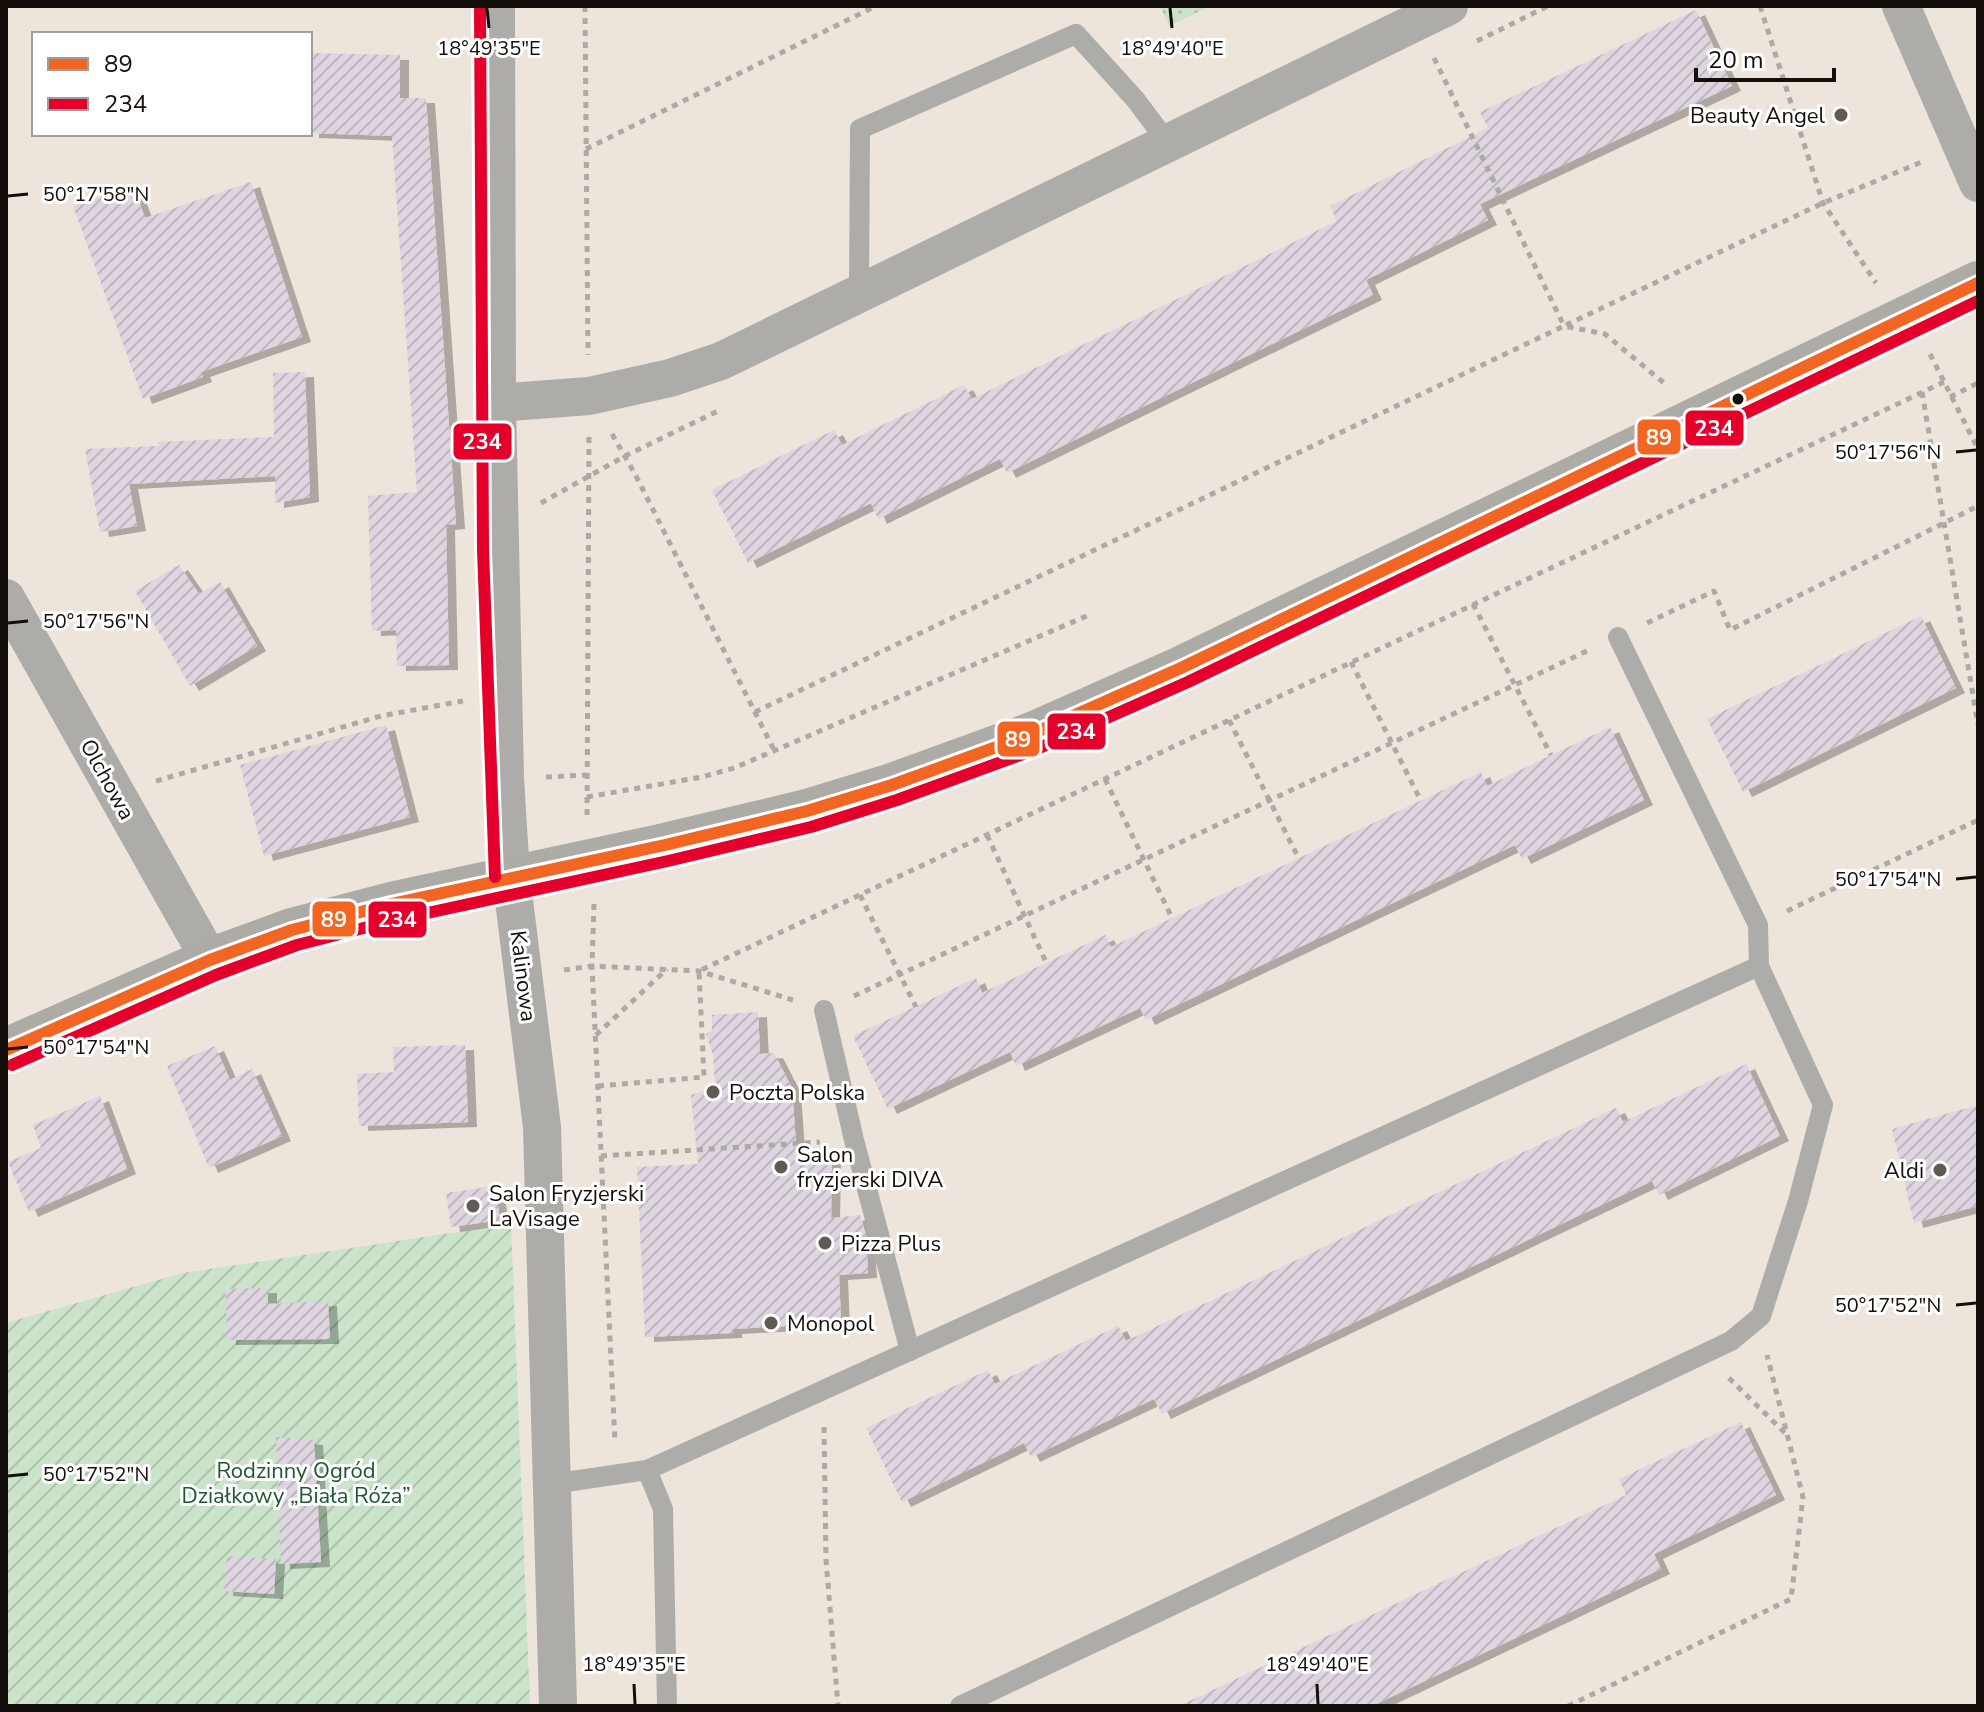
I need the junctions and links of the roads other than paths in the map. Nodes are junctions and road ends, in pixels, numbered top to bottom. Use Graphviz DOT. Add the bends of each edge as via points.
graph roads {
  1 [pos="496,6"];
  2 [pos="1901,6"];
  3 [pos="1433,14"];
  4 [pos="1168,143"];
  5 [pos="1978,183"];
  6 [pos="1978,283"];
  7 [pos="859,293"];
  8 [pos="497,403"];
  9 [pos="6,598"];
  10 [pos="1618,637"];
  11 [pos="511,876"];
  12 [pos="210,960"];
  13 [pos="1759,966"];
  14 [pos="824,1010"];
  15 [pos="6,1050"];
  16 [pos="910,1351"];
  17 [pos="647,1470"];
  18 [pos="552,1484"];
  19 [pos="558,1706"];
  20 [pos="667,1706"];
  21 [pos="960,1706"];
  1 -- 8 [label="street, Kalinowa"];
  2 -- 5 [label="street"];
  3 -- 4 [label="street"];
  4 -- 7 [label="street"];
  4 -- 7 [label="lane" via="1076,34 860,129"];
  6 -- 11 [label="street" via="1181,668 1032,734 807,811"];
  7 -- 8 [label="street" via="721,361 670,378 589,396"];
  8 -- 11 [label="street, Kalinowa"];
  9 -- 12 [label="street, Olchowa"];
  10 -- 13 [label="lane" via="1758,925"];
  11 -- 12 [label="street" via="292,930"];
  11 -- 18 [label="street, Kalinowa" via="542,1127"];
  12 -- 15 [label="street"];
  13 -- 16 [label="lane"];
  13 -- 21 [label="lane" via="1823,1105 1761,1316 1731,1341"];
  14 -- 16 [label="lane"];
  16 -- 17 [label="lane"];
  17 -- 18 [label="lane"];
  17 -- 20 [label="lane" via="663,1509"];
  18 -- 19 [label="street, Kalinowa"];
}
